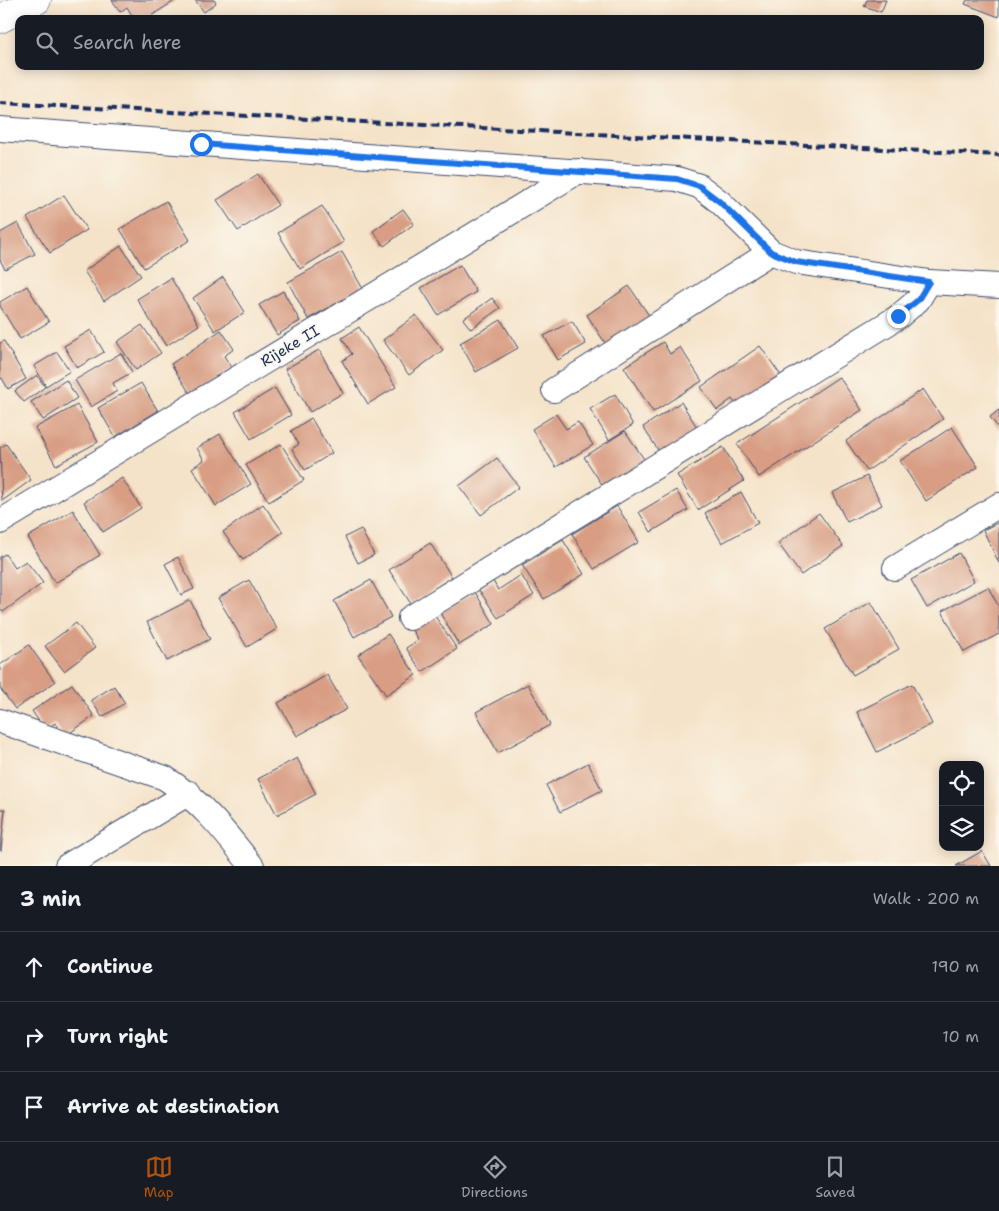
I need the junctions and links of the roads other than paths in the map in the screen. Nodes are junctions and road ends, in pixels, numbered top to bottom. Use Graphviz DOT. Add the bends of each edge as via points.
graph roads {
  1 [pos="37,0"];
  2 [pos="0,19"];
  3 [pos="0,128"];
  4 [pos="579,170"];
  5 [pos="771,252"];
  6 [pos="929,282"];
  7 [pos="999,286"];
  8 [pos="554,390"];
  9 [pos="999,505"];
  10 [pos="0,522"];
  11 [pos="895,568"];
  12 [pos="410,618"];
  13 [pos="0,721"];
  14 [pos="188,793"];
  15 [pos="67,866"];
  16 [pos="252,866"];
  1 -- 2 [label="street"];
  3 -- 4 [label="street"];
  4 -- 5 [label="street" via="677,179 699,186"];
  4 -- 10 [label="street, Rijeke II"];
  5 -- 6 [label="street" via="796,262"];
  5 -- 8 [label="street"];
  6 -- 7 [label="street"];
  6 -- 12 [label="street" via="918,300 898,316"];
  9 -- 11 [label="street"];
  13 -- 14 [label="street" via="165,778"];
  14 -- 15 [label="street"];
  14 -- 16 [label="street" via="218,823"];
}
